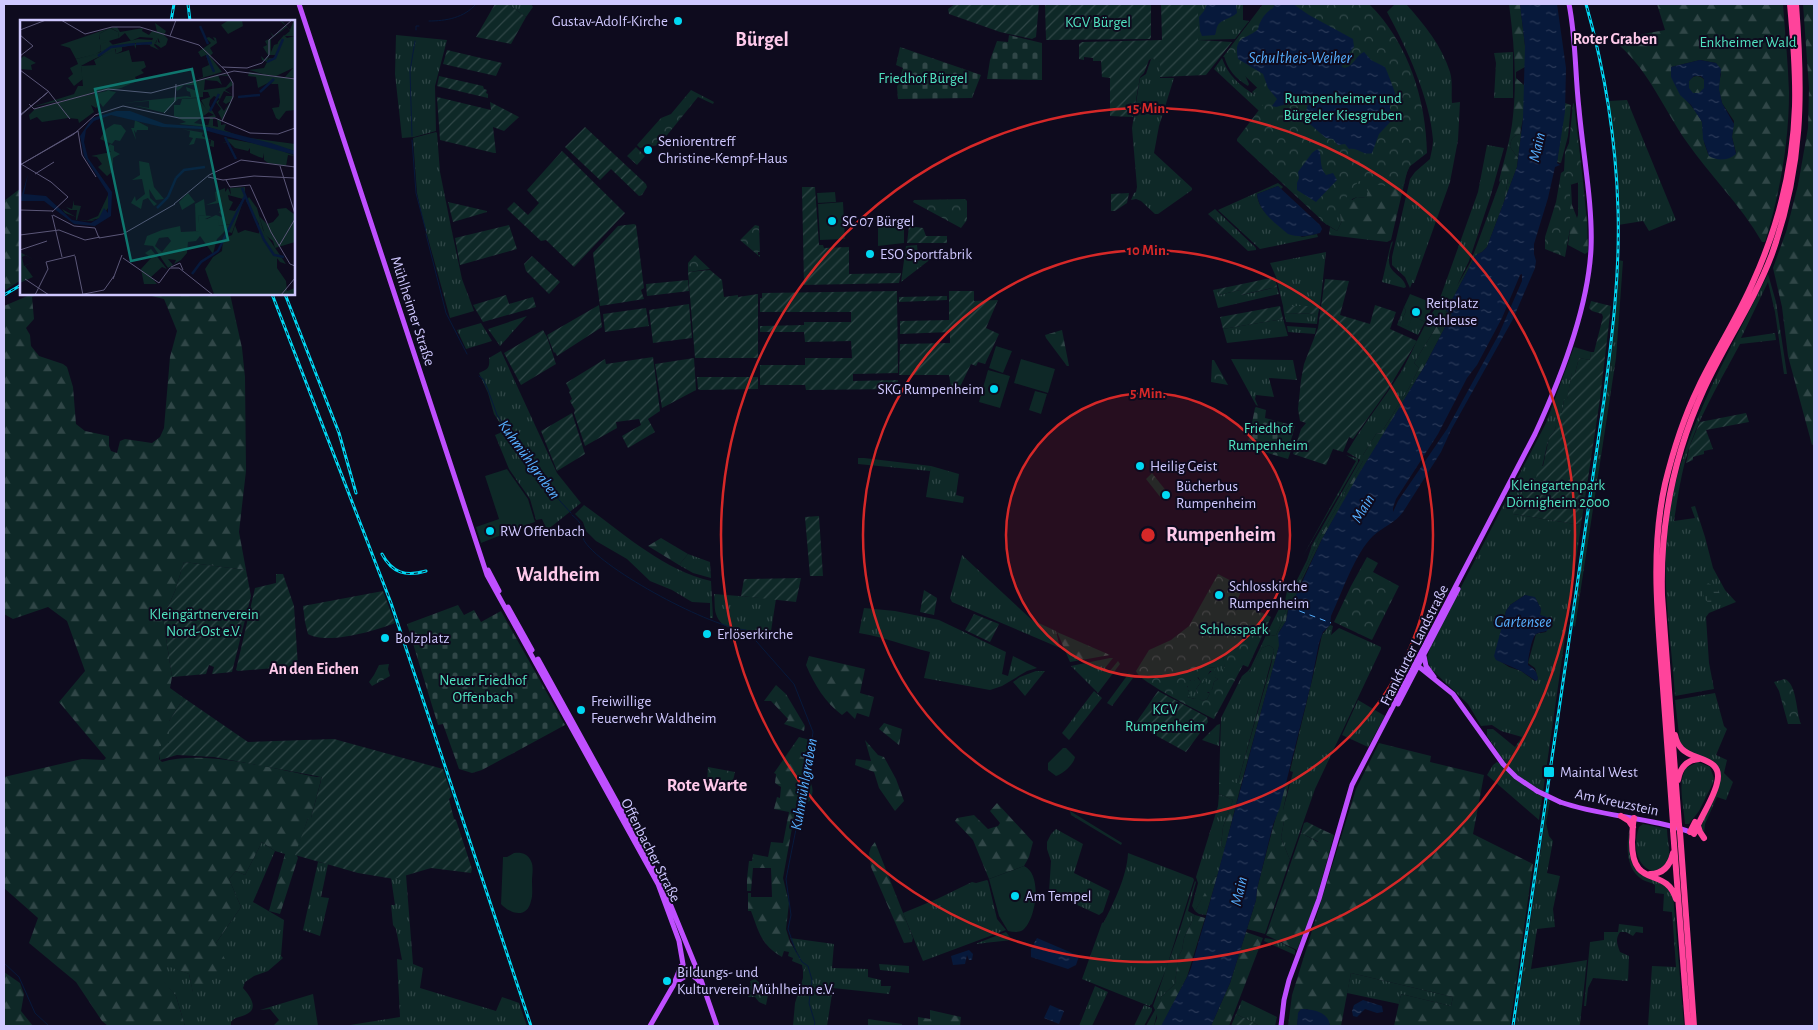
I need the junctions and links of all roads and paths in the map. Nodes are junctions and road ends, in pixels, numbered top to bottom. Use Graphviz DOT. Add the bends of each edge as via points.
graph roads {
  1 [pos="300,4"];
  2 [pos="1570,4"];
  3 [pos="1790,4"];
  4 [pos="1796,4"];
  5 [pos="1588,285"];
  6 [pos="481,558"];
  7 [pos="1424,655"];
  8 [pos="1417,665"];
  9 [pos="1427,673"];
  10 [pos="1412,678"];
  11 [pos="1667,699"];
  12 [pos="571,723"];
  13 [pos="1672,725"];
  14 [pos="1677,788"];
  15 [pos="1621,816"];
  16 [pos="1636,819"];
  17 [pos="1699,822"];
  18 [pos="1633,827"];
  19 [pos="1676,828"];
  20 [pos="1692,833"];
  21 [pos="1704,838"];
  22 [pos="1674,842"];
  23 [pos="1679,909"];
  24 [pos="691,956"];
  25 [pos="682,963"];
  26 [pos="696,967"];
  27 [pos="689,975"];
  28 [pos="673,986"];
  29 [pos="703,986"];
  30 [pos="650,1026"];
  31 [pos="717,1026"];
  32 [pos="1282,1026"];
  33 [pos="1688,1026"];
  34 [pos="1694,1026"];
  1 -- 6 [label="main road, Mühlheimer Straße" via="311,48 322,72"];
  2 -- 5 [label="main road" via="1591,224"];
  2 -- 5 [label="main road" via="1578,55 1594,228"];
  3 -- 11 [label="highway" via="1794,122 1790,164 1780,207 1754,280 1687,413 1663,494 1656,574"];
  4 -- 11 [label="highway" via="1801,104 1788,202 1771,256 1752,300 1692,418 1674,472 1668,503 1662,573"];
  5 -- 7 [label="main road, Frankfurter Landstraße" via="1581,320 1548,413"];
  5 -- 8 [label="main road, Frankfurter Landstraße" via="1545,413"];
  6 -- 12 [label="main road, Mühlheimer Straße"];
  6 -- 12 [label="main road, Mühlheimer Straße" via="487,575"];
  7 -- 8 [label="main road, Frankfurter Landstraße"];
  7 -- 9 [label="main road"];
  8 -- 9 [label="main road, Am Kreuzstein"];
  8 -- 10 [label="main road, Frankfurter Landstraße"];
  8 -- 32 [label="main road, Frankfurter Landstraße" via="1350,791 1319,899 1289,980"];
  9 -- 10 [label="main road"];
  9 -- 15 [label="main road, Am Kreuzstein, bridge" via="1450,690 1516,777 1537,792 1560,802"];
  10 -- 32 [label="main road, Frankfurter Landstraße" via="1354,789 1292,981"];
  11 -- 13 [label="highway"];
  11 -- 19 [label="highway"];
  12 -- 24 [label="main road, Offenbacher Straße" via="662,884"];
  12 -- 25 [label="main road, Offenbacher Straße" via="662,893 679,941"];
  13 -- 14 [label="highway"];
  13 -- 17 [label="highway" via="1681,749 1707,761 1718,774 1716,788"];
  14 -- 19 [label="highway"];
  14 -- 20 [label="highway" via="1681,769 1690,761 1706,762 1716,773 1715,787"];
  15 -- 16 [label="main road, Am Kreuzstein"];
  15 -- 18 [label="highway"];
  16 -- 18 [label="highway"];
  16 -- 20 [label="main road, Am Kreuzstein"];
  16 -- 22 [label="highway" via="1634,856 1644,871 1654,874 1665,870 1672,860"];
  17 -- 20 [label="highway"];
  17 -- 21 [label="highway"];
  18 -- 23 [label="highway" via="1636,866 1645,874 1668,884 1674,891"];
  19 -- 22 [label="highway"];
  19 -- 34 [label="highway"];
  22 -- 23 [label="highway"];
  23 -- 33 [label="highway"];
  24 -- 25 [label="main road"];
  24 -- 26 [label="main road, Offenbacher Straße"];
  25 -- 27 [label="main road, Offenbacher Straße"];
  25 -- 28 [label="main road"];
  26 -- 27 [label="main road"];
  26 -- 29 [label="main road, Offenbacher Straße"];
  27 -- 28 [label="main road"];
  27 -- 29 [label="main road, Offenbacher Straße"];
  28 -- 30 [label="main road"];
  29 -- 31 [label="main road, Offenbacher Straße"];
}
